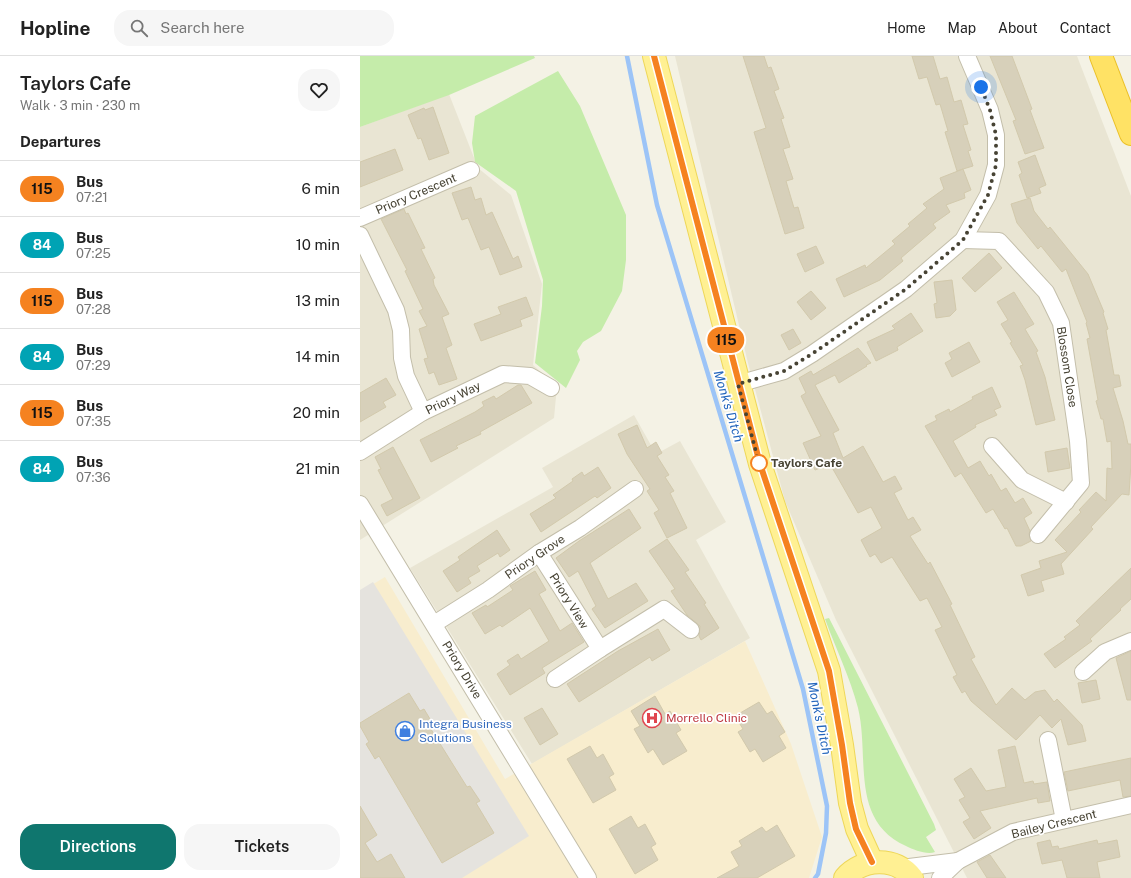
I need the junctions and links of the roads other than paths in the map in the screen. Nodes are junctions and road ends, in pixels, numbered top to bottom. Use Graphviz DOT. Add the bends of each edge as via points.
graph roads {
  1 [pos="654,56"];
  2 [pos="967,56"];
  3 [pos="1101,56"];
  4 [pos="1131,134"];
  5 [pos="471,170"];
  6 [pos="360,218"];
  7 [pos="360,235"];
  8 [pos="963,240"];
  9 [pos="738,384"];
  10 [pos="550,388"];
  11 [pos="423,412"];
  12 [pos="992,446"];
  13 [pos="360,452"];
  14 [pos="635,489"];
  15 [pos="1066,502"];
  16 [pos="360,504"];
  17 [pos="1038,535"];
  18 [pos="539,553"];
  19 [pos="434,624"];
  20 [pos="690,630"];
  21 [pos="1131,641"];
  22 [pos="600,649"];
  23 [pos="1083,672"];
  24 [pos="555,679"];
  25 [pos="1048,740"];
  26 [pos="1131,805"];
  27 [pos="1064,820"];
  28 [pos="958,861"];
  29 [pos="872,862"];
  30 [pos="906,873"];
  31 [pos="588,878"];
  32 [pos="845,878"];
  33 [pos="940,878"];
  1 -- 9 [label="main road"];
  2 -- 8 [label="street" via="990,110 996,135 996,165 988,195"];
  3 -- 4 [label="highway"];
  5 -- 6 [label="street, Priory Crescent"];
  7 -- 11 [label="street" via="396,310 406,376"];
  8 -- 9 [label="street" via="906,289 812,354 784,371"];
  8 -- 15 [label="street, Blossom Close" via="999,241 1046,292 1061,323 1077,434 1081,483"];
  9 -- 29 [label="main road" via="760,464 829,671 850,803 856,829"];
  10 -- 11 [label="street, Priory Way" via="530,376 503,374"];
  11 -- 13 [label="street, Priory Way"];
  12 -- 15 [label="street" via="1022,480"];
  14 -- 18 [label="street, Priory Grove"];
  15 -- 17 [label="street, Blossom Close"];
  16 -- 19 [label="street, Priory Drive"];
  18 -- 19 [label="street, Priory Grove" via="488,590"];
  18 -- 22 [label="street, Priory View"];
  19 -- 31 [label="street, Priory Drive"];
  20 -- 22 [label="street" via="664,609"];
  21 -- 23 [label="street" via="1104,652"];
  22 -- 24 [label="street"];
  25 -- 27 [label="street"];
  26 -- 27 [label="street, Bailey Crescent"];
  27 -- 28 [label="street, Bailey Crescent" via="1013,832"];
  28 -- 30 [label="street, Bailey Crescent"];
  28 -- 33 [label="street, Bailey Crescent"];
  29 -- 30 [label="main road" via="892,864"];
  29 -- 32 [label="main road" via="860,866"];
}
